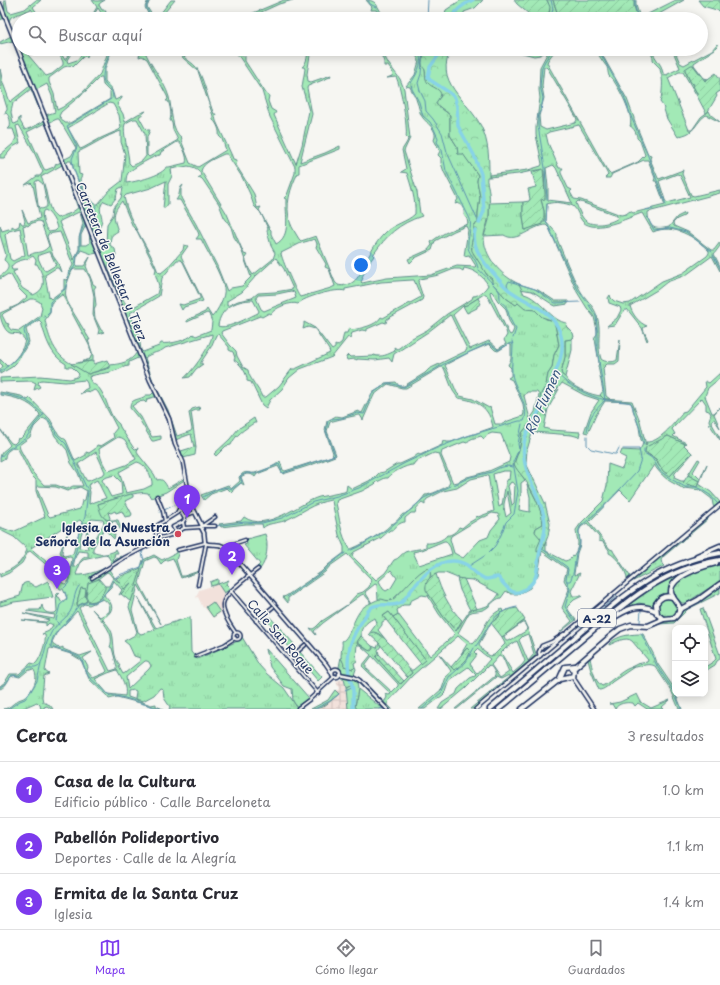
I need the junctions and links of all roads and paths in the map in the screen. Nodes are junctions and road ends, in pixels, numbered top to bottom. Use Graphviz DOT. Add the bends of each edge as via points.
graph roads {
  1 [pos="0,4"];
  2 [pos="12,34"];
  3 [pos="21,56"];
  4 [pos="157,496"];
  5 [pos="188,498"];
  6 [pos="720,504"];
  7 [pos="180,510"];
  8 [pos="195,512"];
  9 [pos="184,516"];
  10 [pos="215,517"];
  11 [pos="165,521"];
  12 [pos="182,522"];
  13 [pos="215,526"];
  14 [pos="201,527"];
  15 [pos="184,528"];
  16 [pos="176,532"];
  17 [pos="156,539"];
  18 [pos="245,540"];
  19 [pos="205,543"];
  20 [pos="720,546"];
  21 [pos="224,547"];
  22 [pos="178,550"];
  23 [pos="720,553"];
  24 [pos="720,561"];
  25 [pos="258,569"];
  26 [pos="662,571"];
  27 [pos="250,576"];
  28 [pos="92,578"];
  29 [pos="720,584"];
  30 [pos="198,585"];
  31 [pos="231,591"];
  32 [pos="673,598"];
  33 [pos="679,604"];
  34 [pos="685,606"];
  35 [pos="272,607"];
  36 [pos="679,610"];
  37 [pos="657,613"];
  38 [pos="664,619"];
  39 [pos="256,621"];
  40 [pos="654,624"];
  41 [pos="569,631"];
  42 [pos="236,632"];
  43 [pos="235,638"];
  44 [pos="306,645"];
  45 [pos="196,656"];
  46 [pos="540,656"];
  47 [pos="289,659"];
  48 [pos="558,659"];
  49 [pos="326,664"];
  50 [pos="572,668"];
  51 [pos="335,669"];
  52 [pos="332,673"];
  53 [pos="341,674"];
  54 [pos="564,675"];
  55 [pos="334,676"];
  56 [pos="573,677"];
  57 [pos="318,693"];
  58 [pos="298,708"];
  59 [pos="387,709"];
  60 [pos="476,709"];
  61 [pos="490,709"];
  62 [pos="499,709"];
  63 [pos="522,709"];
  64 [pos="594,709"];
  1 -- 2 [label="street, Carretera de Bellestar y Tierz"];
  3 -- 5 [label="street, Carretera de Bellestar y Tierz" via="150,380 169,419 175,444 183,462"];
  4 -- 11 [label="street"];
  5 -- 7 [label="street"];
  5 -- 8 [label="street, Carretera de Bellestar y Tierz"];
  6 -- 41 [label="street"];
  7 -- 9 [label="street"];
  7 -- 11 [label="street"];
  8 -- 9 [label="street"];
  8 -- 14 [label="street, Carretera de Bellestar y Tierz"];
  9 -- 12 [label="street"];
  10 -- 14 [label="street"];
  11 -- 17 [label="street" via="158,525"];
  12 -- 15 [label="street"];
  12 -- 16 [label="street" via="173,527"];
  13 -- 14 [label="street"];
  14 -- 15 [label="street"];
  14 -- 19 [label="street, Carretera de Bellestar y Tierz"];
  15 -- 16 [label="street"];
  16 -- 17 [label="street"];
  17 -- 28 [label="street"];
  18 -- 21 [label="street"];
  19 -- 21 [label="street"];
  19 -- 22 [label="street"];
  19 -- 30 [label="street"];
  20 -- 26 [label="highway"];
  21 -- 27 [label="street"];
  23 -- 26 [label="highway, A-22"];
  24 -- 32 [label="highway" via="676,580 671,590"];
  24 -- 48 [label="highway, A-22" via="699,564 663,578 615,612"];
  25 -- 27 [label="street"];
  26 -- 61 [label="highway, A-22" via="627,593"];
  27 -- 31 [label="street"];
  27 -- 49 [label="street"];
  29 -- 34 [label="highway"];
  31 -- 39 [label="street, Calle San Roque"];
  31 -- 42 [label="street" via="225,597 223,606"];
  32 -- 33 [label="highway"];
  32 -- 37 [label="highway" via="666,596 660,599 656,604"];
  33 -- 34 [label="highway"];
  33 -- 36 [label="highway"];
  34 -- 36 [label="highway"];
  35 -- 39 [label="street"];
  36 -- 38 [label="highway" via="674,618"];
  37 -- 38 [label="highway"];
  37 -- 40 [label="highway"];
  37 -- 48 [label="highway" via="646,606 641,606 621,613"];
  38 -- 40 [label="highway"];
  39 -- 47 [label="street, Calle San Roque"];
  40 -- 50 [label="highway" via="631,625 620,629"];
  41 -- 46 [label="street"];
  41 -- 46 [label="street" via="542,646 539,650"];
  42 -- 43 [label="street"];
  42 -- 43 [label="street" via="241,636"];
  43 -- 45 [label="street"];
  44 -- 47 [label="street"];
  46 -- 60 [label="street"];
  47 -- 57 [label="street, Calle San Roque"];
  48 -- 62 [label="highway, A-22"];
  49 -- 51 [label="street"];
  49 -- 52 [label="street"];
  50 -- 54 [label="highway" via="565,667"];
  50 -- 56 [label="highway"];
  51 -- 52 [label="street"];
  51 -- 53 [label="street"];
  52 -- 55 [label="street"];
  53 -- 55 [label="street"];
  53 -- 59 [label="street" via="359,680"];
  54 -- 56 [label="highway"];
  54 -- 63 [label="highway"];
  55 -- 57 [label="street"];
  56 -- 64 [label="street"];
  57 -- 58 [label="street"];
}
